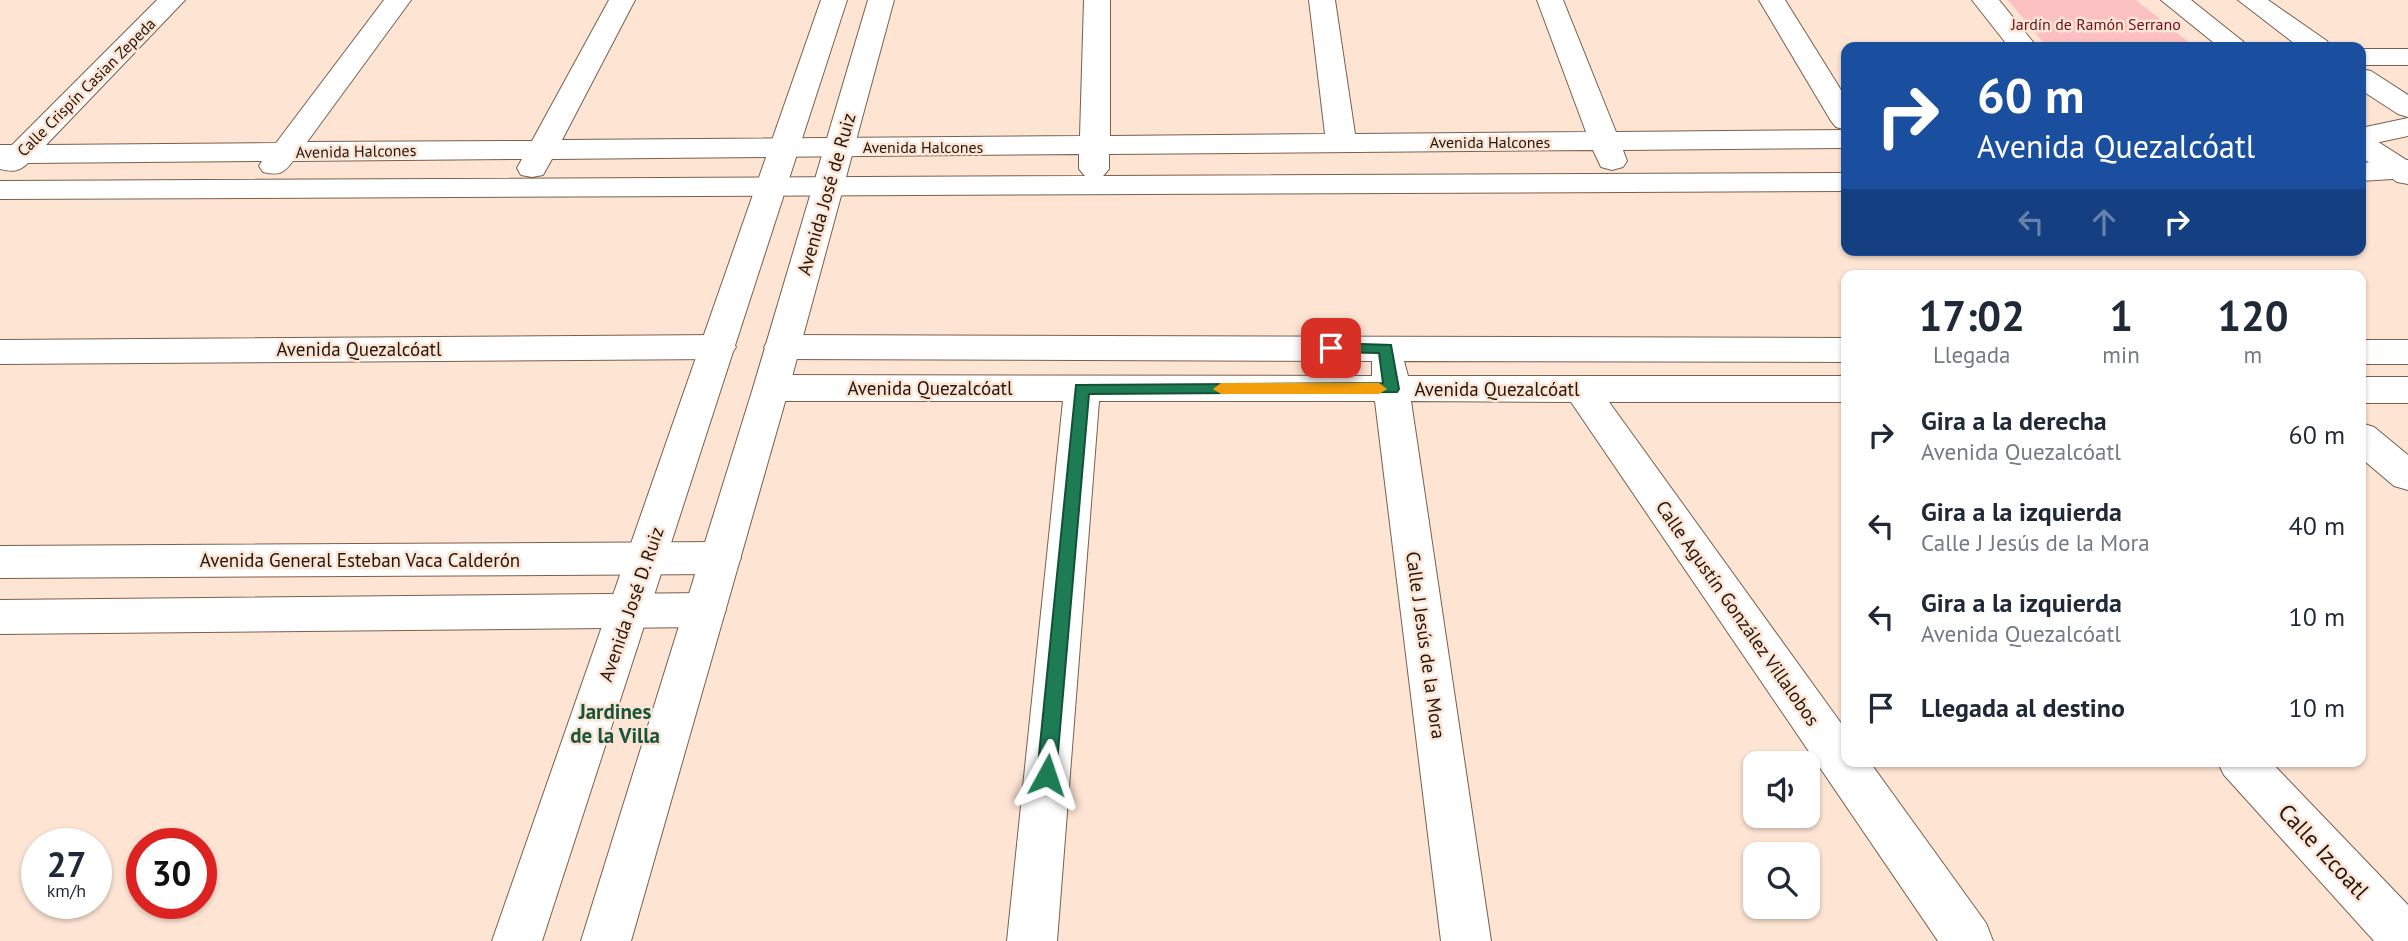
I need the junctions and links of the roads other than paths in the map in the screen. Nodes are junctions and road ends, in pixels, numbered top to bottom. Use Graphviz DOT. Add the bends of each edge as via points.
graph roads {
  1 [pos="172,0"];
  2 [pos="398,0"];
  3 [pos="622,0"];
  4 [pos="834,0"];
  5 [pos="881,0"];
  6 [pos="1097,0"];
  7 [pos="1322,0"];
  8 [pos="1550,0"];
  9 [pos="1772,0"];
  10 [pos="1985,0"];
  11 [pos="2174,0"];
  12 [pos="2251,0"];
  13 [pos="2268,0"];
  14 [pos="2019,42"];
  15 [pos="2229,42"];
  16 [pos="2311,42"];
  17 [pos="2313,42"];
  18 [pos="2366,57"];
  19 [pos="2408,57"];
  20 [pos="2366,80"];
  21 [pos="2408,107"];
  22 [pos="1841,113"];
  23 [pos="2408,127"];
  24 [pos="2366,136"];
  25 [pos="1841,139"];
  26 [pos="1604,141"];
  27 [pos="1341,143"];
  28 [pos="1092,145"];
  29 [pos="839,147"];
  30 [pos="2366,147"];
  31 [pos="785,148"];
  32 [pos="541,149"];
  33 [pos="284,152"];
  34 [pos="7,161"];
  35 [pos="2406,171"];
  36 [pos="2366,172"];
  37 [pos="1841,182"];
  38 [pos="1621,183"];
  39 [pos="1095,185"];
  40 [pos="772,186"];
  41 [pos="828,186"];
  42 [pos="521,188"];
  43 [pos="257,189"];
  44 [pos="0,190"];
  45 [pos="718,347"];
  46 [pos="782,347"];
  47 [pos="1841,351"];
  48 [pos="0,352"];
  49 [pos="2366,352"];
  50 [pos="2408,352"];
  51 [pos="1388,369"];
  52 [pos="771,388"];
  53 [pos="1082,389"];
  54 [pos="1581,389"];
  55 [pos="1841,389"];
  56 [pos="2366,390"];
  57 [pos="2408,390"];
  58 [pos="2366,441"];
  59 [pos="2408,476"];
  60 [pos="647,558"];
  61 [pos="721,558"];
  62 [pos="0,562"];
  63 [pos="630,609"];
  64 [pos="705,610"];
  65 [pos="0,617"];
  66 [pos="1841,760"];
  67 [pos="1846,767"];
  68 [pos="2246,767"];
  69 [pos="507,941"];
  70 [pos="606,941"];
  71 [pos="1032,941"];
  72 [pos="1466,941"];
  73 [pos="1968,941"];
  74 [pos="2408,941"];
  1 -- 34 [label="street, Calle Crispín Casian Zepeda"];
  2 -- 33 [label="street"];
  3 -- 32 [label="street"];
  4 -- 31 [label="street"];
  5 -- 29 [label="street, Avenida José de Ruiz"];
  6 -- 28 [label="street"];
  7 -- 27 [label="street"];
  8 -- 26 [label="street"];
  9 -- 22 [label="street"];
  10 -- 14 [label="street"];
  11 -- 15 [label="street"];
  12 -- 16 [label="street"];
  13 -- 17 [label="street"];
  18 -- 19 [label="street"];
  20 -- 21 [label="street"];
  23 -- 24 [label="street"];
  25 -- 26 [label="street, Avenida Halcones"];
  26 -- 27 [label="street, Avenida Halcones"];
  26 -- 38 [label="street"];
  27 -- 28 [label="street, Avenida Halcones"];
  28 -- 29 [label="street, Avenida Halcones"];
  28 -- 39 [label="street"];
  29 -- 31 [label="street, Avenida Halcones"];
  29 -- 41 [label="street, Avenida José de Ruiz"];
  30 -- 35 [label="street"];
  31 -- 32 [label="street, Avenida Halcones"];
  31 -- 40 [label="street"];
  32 -- 33 [label="street, Avenida Halcones"];
  32 -- 42 [label="street"];
  33 -- 34 [label="street, Avenida Halcones"];
  33 -- 43 [label="street"];
  35 -- 36 [label="street"];
  37 -- 38 [label="street, Avenida Halcones"];
  38 -- 39 [label="street, Avenida Halcones"];
  39 -- 41 [label="street, Avenida Halcones"];
  40 -- 41 [label="street, Avenida Halcones"];
  40 -- 42 [label="street, Avenida Halcones"];
  40 -- 45 [label="street"];
  41 -- 46 [label="street, Avenida José de Ruiz"];
  42 -- 43 [label="street, Avenida Halcones"];
  43 -- 44 [label="street, Avenida Halcones"];
  45 -- 48 [label="street, Avenida Quezalcóatl"];
  45 -- 60 [label="street, Avenida José D. Ruiz"];
  46 -- 51 [label="street, Avenida Quezalcóatl"];
  46 -- 52 [label="street, Avenida José de Ruiz"];
  47 -- 51 [label="street, Avenida Quezalcóatl"];
  49 -- 50 [label="street"];
  51 -- 53 [label="street, Avenida Quezalcóatl"];
  51 -- 54 [label="street, Avenida Quezalcóatl"];
  51 -- 72 [label="street, Calle J Jesús de la Mora"];
  52 -- 53 [label="street, Avenida Quezalcóatl"];
  52 -- 61 [label="street"];
  53 -- 71 [label="street"];
  54 -- 55 [label="street, Avenida Quezalcóatl"];
  54 -- 66 [label="street, Calle Agustín González Villalobos"];
  56 -- 57 [label="street"];
  58 -- 59 [label="street"];
  60 -- 61 [label="street, Avenida General Esteban Vaca Calderón"];
  60 -- 62 [label="street, Avenida General Esteban Vaca Calderón"];
  60 -- 63 [label="street, Avenida José D. Ruiz"];
  61 -- 64 [label="street"];
  63 -- 64 [label="street"];
  63 -- 65 [label="street"];
  63 -- 69 [label="street, Avenida José D. Ruiz"];
  64 -- 70 [label="street"];
  67 -- 73 [label="street, Calle Agustín González Villalobos"];
  68 -- 74 [label="street, Calle Izcoatl"];
}
